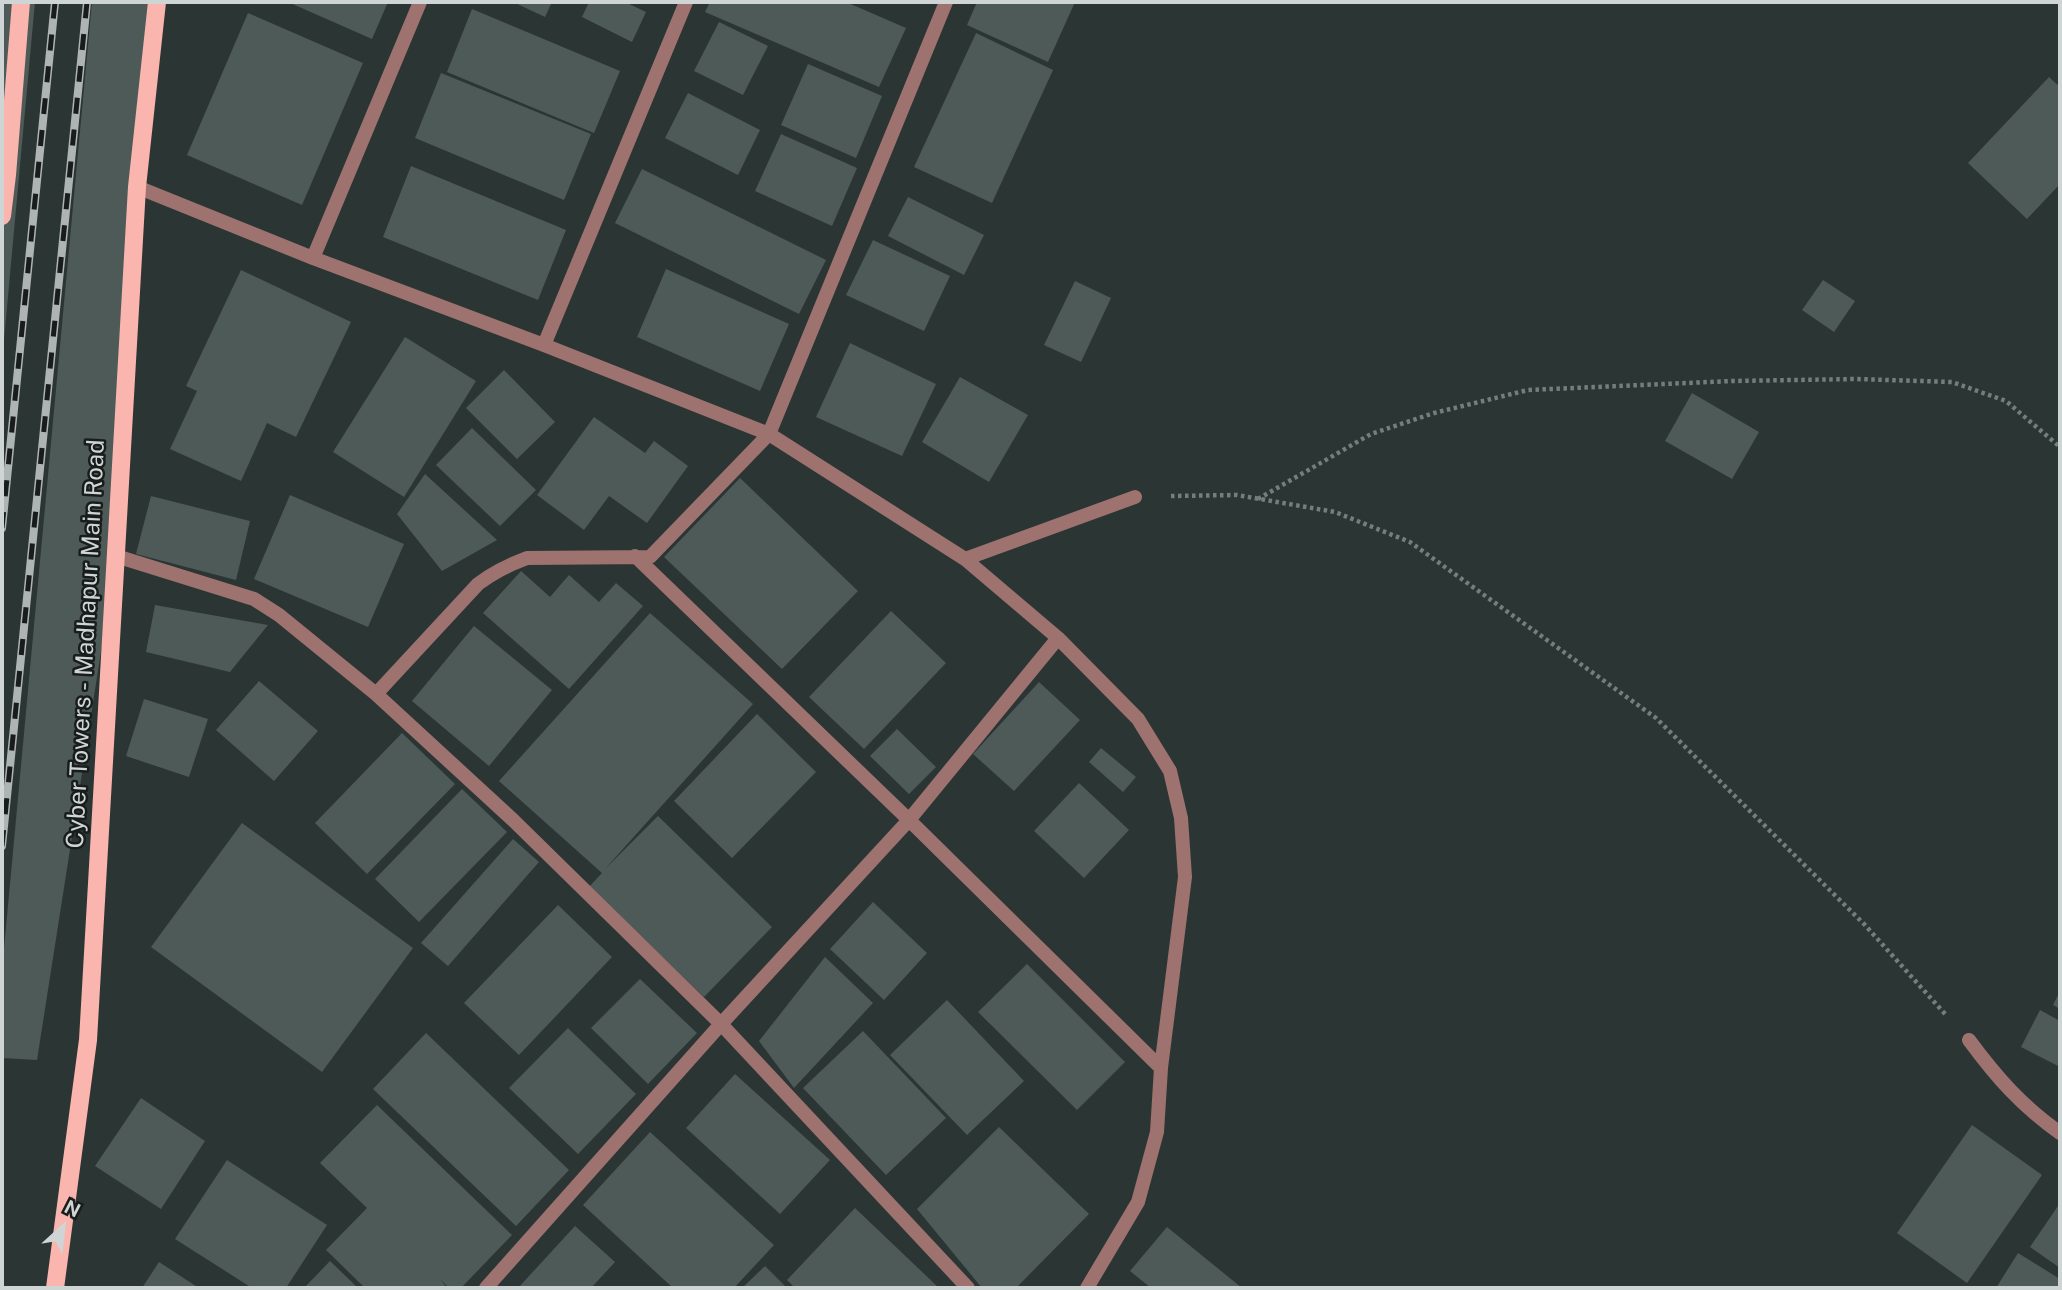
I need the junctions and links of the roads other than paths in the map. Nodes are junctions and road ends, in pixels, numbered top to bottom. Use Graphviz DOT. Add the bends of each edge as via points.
graph roads {
  1 [pos="21,2"];
  2 [pos="157,2"];
  3 [pos="420,2"];
  4 [pos="686,2"];
  5 [pos="946,2"];
  6 [pos="137,187"];
  7 [pos="2,216"];
  8 [pos="313,258"];
  9 [pos="544,345"];
  10 [pos="769,434"];
  11 [pos="1135,497"];
  12 [pos="116,556"];
  13 [pos="635,556"];
  14 [pos="965,559"];
  15 [pos="1058,638"];
  16 [pos="376,694"];
  17 [pos="909,820"];
  18 [pos="721,1024"];
  19 [pos="1969,1040"];
  20 [pos="1161,1068"];
  21 [pos="2060,1133"];
  22 [pos="55,1288"];
  23 [pos="486,1288"];
  24 [pos="968,1288"];
  25 [pos="1087,1288"];
  1 -- 7 [label="main road"];
  2 -- 6 [label="main road, Cyber Towers - Madhapur Main Road"];
  3 -- 8 [label="street"];
  4 -- 9 [label="street"];
  5 -- 10 [label="street"];
  6 -- 8 [label="street"];
  6 -- 12 [label="main road, Cyber Towers - Madhapur Main Road"];
  8 -- 9 [label="street"];
  9 -- 10 [label="street"];
  10 -- 13 [label="street" via="650,557"];
  10 -- 14 [label="street"];
  11 -- 14 [label="street"];
  12 -- 16 [label="street" via="254,599"];
  12 -- 22 [label="main road, Cyber Towers - Madhapur Main Road" via="88,1040"];
  13 -- 16 [label="street" via="527,558 493,573"];
  13 -- 17 [label="street"];
  14 -- 15 [label="street"];
  15 -- 17 [label="street"];
  15 -- 20 [label="street" via="1138,719 1170,771 1179,806 1185,877"];
  16 -- 18 [label="street" via="513,820"];
  17 -- 18 [label="street"];
  17 -- 20 [label="street"];
  18 -- 23 [label="street"];
  18 -- 24 [label="street"];
  19 -- 21 [label="street" via="1994,1075"];
  20 -- 25 [label="street" via="1157,1132 1138,1202"];
}
